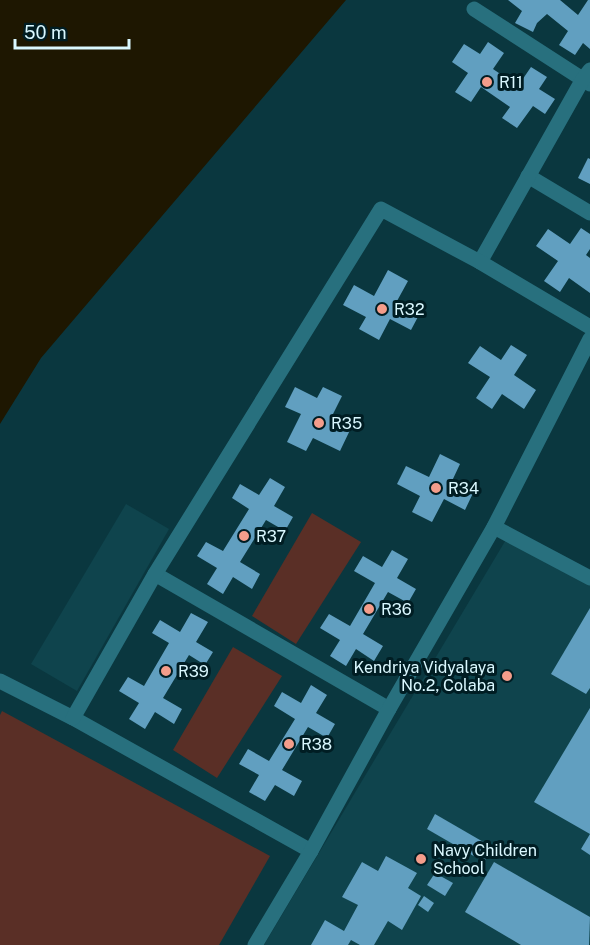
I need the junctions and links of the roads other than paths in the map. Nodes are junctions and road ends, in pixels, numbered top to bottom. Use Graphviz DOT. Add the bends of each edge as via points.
graph roads {
  1 [pos="474,9"];
  2 [pos="588,78"];
  3 [pos="528,176"];
  4 [pos="590,213"];
  5 [pos="480,262"];
  6 [pos="590,327"];
  7 [pos="590,339"];
  8 [pos="494,527"];
  9 [pos="155,574"];
  10 [pos="590,578"];
  11 [pos="0,681"];
  12 [pos="389,709"];
  13 [pos="73,718"];
  14 [pos="311,851"];
  15 [pos="255,945"];
  1 -- 2 [label="street"];
  2 -- 3 [label="street"];
  3 -- 4 [label="street"];
  3 -- 5 [label="street"];
  5 -- 6 [label="street"];
  5 -- 9 [label="street" via="381,209"];
  7 -- 8 [label="street"];
  8 -- 10 [label="street"];
  8 -- 12 [label="street"];
  9 -- 12 [label="street"];
  9 -- 13 [label="street"];
  11 -- 13 [label="street"];
  12 -- 14 [label="street"];
  13 -- 14 [label="street"];
  14 -- 15 [label="street"];
}
